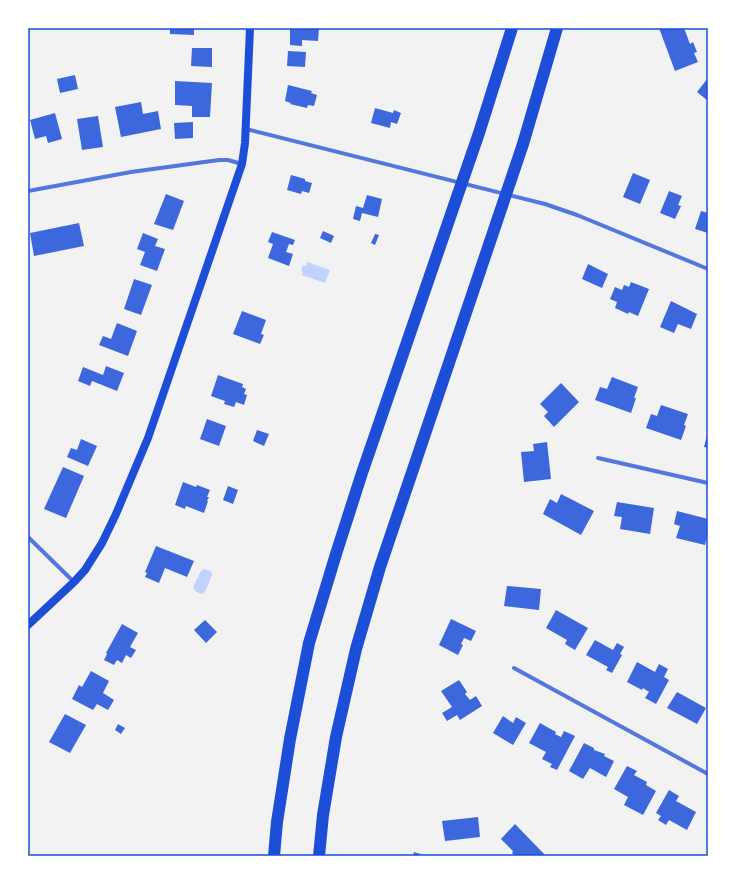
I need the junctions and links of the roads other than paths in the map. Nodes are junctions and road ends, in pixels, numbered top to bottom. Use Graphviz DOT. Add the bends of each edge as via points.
graph roads {
  1 [pos="250,28"];
  2 [pos="512,28"];
  3 [pos="557,28"];
  4 [pos="246,129"];
  5 [pos="242,164"];
  6 [pos="28,191"];
  7 [pos="708,269"];
  8 [pos="598,458"];
  9 [pos="708,483"];
  10 [pos="28,537"];
  11 [pos="74,582"];
  12 [pos="28,625"];
  13 [pos="514,668"];
  14 [pos="708,774"];
  15 [pos="274,856"];
  16 [pos="319,856"];
  1 -- 4 [label="main road"];
  2 -- 15 [label="highway" via="479,133 362,473 312,636 290,739"];
  3 -- 16 [label="highway" via="523,144 380,567 356,649 336,737"];
  4 -- 5 [label="main road"];
  4 -- 7 [label="street" via="545,204"];
  5 -- 6 [label="street" via="219,160 131,172"];
  5 -- 11 [label="main road" via="148,438 102,543"];
  8 -- 9 [label="street"];
  10 -- 11 [label="street"];
  11 -- 12 [label="main road"];
  13 -- 14 [label="street"];
}
